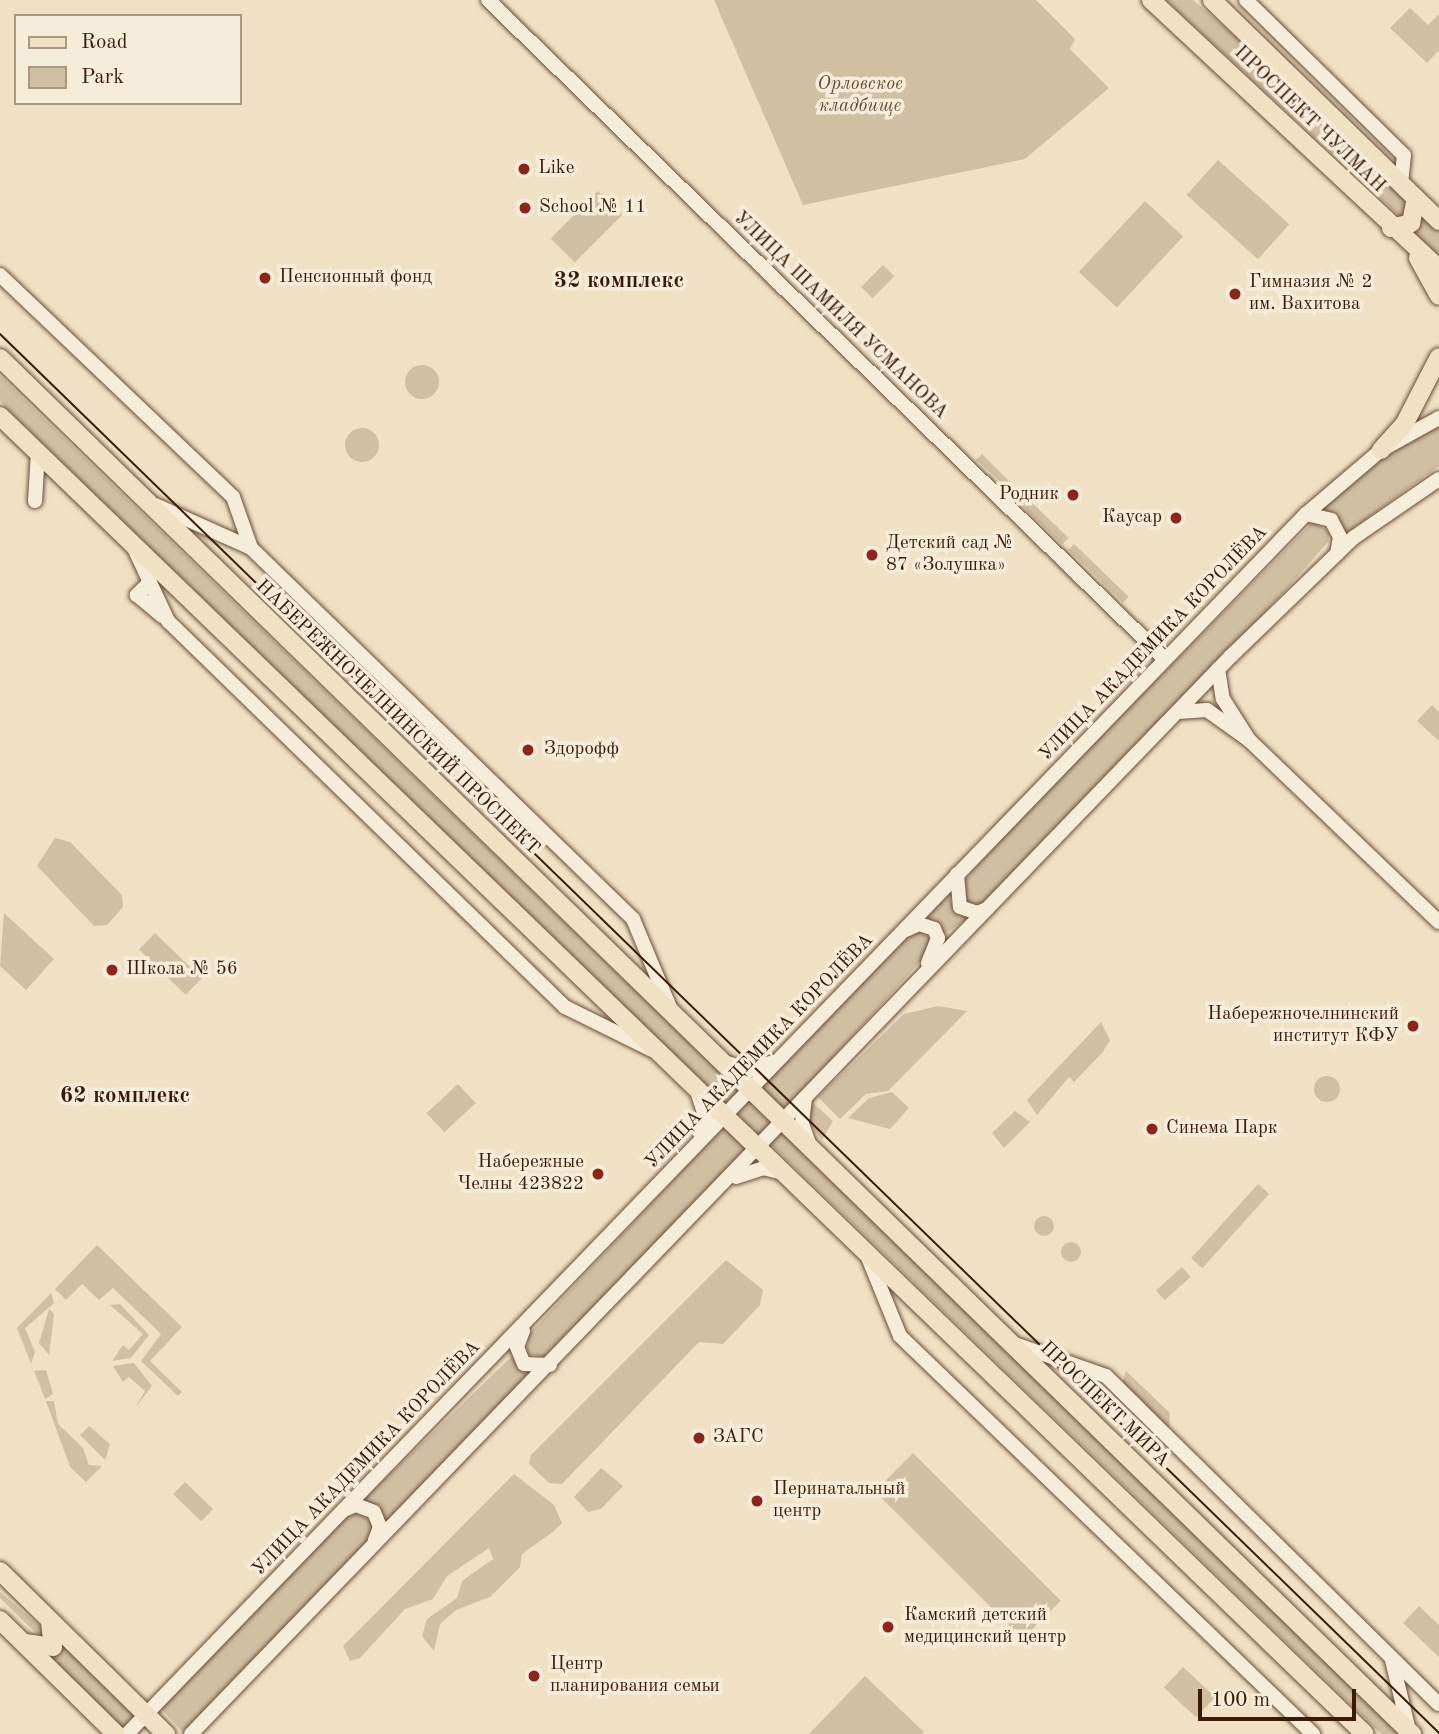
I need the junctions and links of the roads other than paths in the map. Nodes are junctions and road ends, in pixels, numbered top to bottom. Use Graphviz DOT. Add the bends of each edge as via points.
graph roads {
  1 [pos="488,0"];
  2 [pos="1151,0"];
  3 [pos="1212,0"];
  4 [pos="1246,0"];
  5 [pos="1401,182"];
  6 [pos="1416,198"];
  7 [pos="1439,221"];
  8 [pos="1391,228"];
  9 [pos="1411,247"];
  10 [pos="1439,269"];
  11 [pos="0,275"];
  12 [pos="1439,296"];
  13 [pos="1439,357"];
  14 [pos="0,358"];
  15 [pos="0,416"];
  16 [pos="1439,418"];
  17 [pos="1381,450"];
  18 [pos="38,452"];
  19 [pos="1439,479"];
  20 [pos="143,500"];
  21 [pos="34,501"];
  22 [pos="1306,514"];
  23 [pos="132,543"];
  24 [pos="251,548"];
  25 [pos="1337,554"];
  26 [pos="1165,659"];
  27 [pos="1218,669"];
  28 [pos="1178,712"];
  29 [pos="1249,740"];
  30 [pos="958,872"];
  31 [pos="987,909"];
  32 [pos="1439,922"];
  33 [pos="899,934"];
  34 [pos="916,981"];
  35 [pos="674,1018"];
  36 [pos="664,1056"];
  37 [pos="718,1057"];
  38 [pos="778,1060"];
  39 [pos="694,1083"];
  40 [pos="750,1090"];
  41 [pos="805,1097"];
  42 [pos="767,1106"];
  43 [pos="727,1114"];
  44 [pos="783,1122"];
  45 [pos="697,1145"];
  46 [pos="760,1147"];
  47 [pos="812,1151"];
  48 [pos="789,1175"];
  49 [pos="731,1179"];
  50 [pos="863,1244"];
  51 [pos="524,1326"];
  52 [pos="1010,1342"];
  53 [pos="550,1365"];
  54 [pos="344,1510"];
  55 [pos="373,1545"];
  56 [pos="0,1571"];
  57 [pos="0,1619"];
  58 [pos="49,1619"];
  59 [pos="25,1643"];
  60 [pos="1392,1658"];
  61 [pos="1439,1704"];
  62 [pos="145,1714"];
  63 [pos="1411,1733"];
  64 [pos="116,1734"];
  65 [pos="127,1734"];
  66 [pos="166,1734"];
  67 [pos="191,1734"];
  68 [pos="1313,1734"];
  69 [pos="1365,1734"];
  1 -- 26 [label="street, УЛИЦА ШАМИЛЯ УСМАНОВА"];
  2 -- 8 [label="main road, ПРОСПЕКТ ЧУЛМАН"];
  3 -- 5 [label="main road, ПРОСПЕКТ ЧУЛМАН"];
  4 -- 5 [label="street" via="1404,155"];
  5 -- 6 [label="main road, ПРОСПЕКТ ЧУЛМАН"];
  6 -- 7 [label="main road, ПРОСПЕКТ ЧУЛМАН"];
  6 -- 8 [label="main road" via="1411,223"];
  8 -- 9 [label="main road, ПРОСПЕКТ ЧУЛМАН"];
  9 -- 10 [label="main road, ПРОСПЕКТ ЧУЛМАН"];
  9 -- 12 [label="main road"];
  11 -- 24 [label="street" via="233,497"];
  13 -- 17 [label="main road" via="1405,423"];
  14 -- 20 [label="main road, НАБЕРЕЖНОЧЕЛНИНСКИЙ ПРОСПЕКТ"];
  15 -- 18 [label="main road"];
  16 -- 17 [label="street, УЛИЦА АКАДЕМИКА КОРОЛЁВА"];
  17 -- 22 [label="street, УЛИЦА АКАДЕМИКА КОРОЛЁВА"];
  18 -- 21 [label="street"];
  18 -- 23 [label="main road"];
  19 -- 25 [label="street"];
  20 -- 24 [label="street"];
  20 -- 35 [label="main road, НАБЕРЕЖНОЧЕЛНИНСКИЙ ПРОСПЕКТ"];
  22 -- 25 [label="street" via="1331,520 1339,537"];
  22 -- 26 [label="street, УЛИЦА АКАДЕМИКА КОРОЛЁВА"];
  23 -- 36 [label="main road"];
  23 -- 36 [label="street" via="168,621 565,1007"];
  24 -- 35 [label="street" via="633,919"];
  25 -- 27 [label="street"];
  26 -- 30 [label="street, УЛИЦА АКАДЕМИКА КОРОЛЁВА"];
  27 -- 28 [label="street"];
  27 -- 29 [label="street" via="1223,699"];
  28 -- 29 [label="street" via="1207,710"];
  28 -- 31 [label="street"];
  29 -- 32 [label="street"];
  30 -- 31 [label="street" via="960,908 977,914"];
  30 -- 33 [label="street, УЛИЦА АКАДЕМИКА КОРОЛЁВА"];
  31 -- 34 [label="street"];
  33 -- 34 [label="street" via="919,924 938,938"];
  33 -- 38 [label="street, УЛИЦА АКАДЕМИКА КОРОЛЁВА"];
  34 -- 41 [label="street"];
  35 -- 37 [label="main road, НАБЕРЕЖНОЧЕЛНИНСКИЙ ПРОСПЕКТ"];
  36 -- 39 [label="main road"];
  37 -- 38 [label="street" via="749,1070"];
  37 -- 40 [label="main road, НАБЕРЕЖНОЧЕЛНИНСКИЙ ПРОСПЕКТ"];
  38 -- 40 [label="street, УЛИЦА АКАДЕМИКА КОРОЛЁВА"];
  39 -- 43 [label="main road"];
  39 -- 45 [label="street" via="706,1118"];
  40 -- 42 [label="main road, НАБЕРЕЖНОЧЕЛНИНСКИЙ ПРОСПЕКТ"];
  40 -- 43 [label="street, УЛИЦА АКАДЕМИКА КОРОЛЁВА"];
  41 -- 44 [label="street"];
  41 -- 47 [label="street" via="802,1124"];
  42 -- 44 [label="main road, ПРОСПЕКТ МИРА"];
  43 -- 45 [label="street, УЛИЦА АКАДЕМИКА КОРОЛЁВА"];
  43 -- 46 [label="main road"];
  44 -- 46 [label="street"];
  44 -- 47 [label="main road, ПРОСПЕКТ МИРА"];
  45 -- 51 [label="street, УЛИЦА АКАДЕМИКА КОРОЛЁВА"];
  46 -- 48 [label="main road"];
  46 -- 49 [label="street"];
  47 -- 52 [label="main road, ПРОСПЕКТ МИРА"];
  48 -- 49 [label="street" via="763,1168"];
  48 -- 50 [label="main road"];
  49 -- 53 [label="street"];
  50 -- 68 [label="street" via="900,1336"];
  50 -- 69 [label="main road"];
  51 -- 53 [label="street" via="520,1358 533,1368"];
  51 -- 54 [label="street, УЛИЦА АКАДЕМИКА КОРОЛЁВА"];
  52 -- 60 [label="street" via="1106,1376"];
  52 -- 63 [label="main road, ПРОСПЕКТ МИРА"];
  53 -- 55 [label="street"];
  54 -- 55 [label="street" via="356,1505 374,1512 380,1527"];
  54 -- 62 [label="street, УЛИЦА АКАДЕМИКА КОРОЛЁВА"];
  55 -- 67 [label="street"];
  56 -- 58 [label="main road"];
  57 -- 59 [label="main road"];
  58 -- 59 [label="main road" via="53,1647"];
  58 -- 62 [label="main road"];
  59 -- 64 [label="main road"];
  60 -- 61 [label="street"];
  60 -- 63 [label="street"];
  62 -- 65 [label="street, УЛИЦА АКАДЕМИКА КОРОЛЁВА"];
  62 -- 66 [label="main road"];
}
